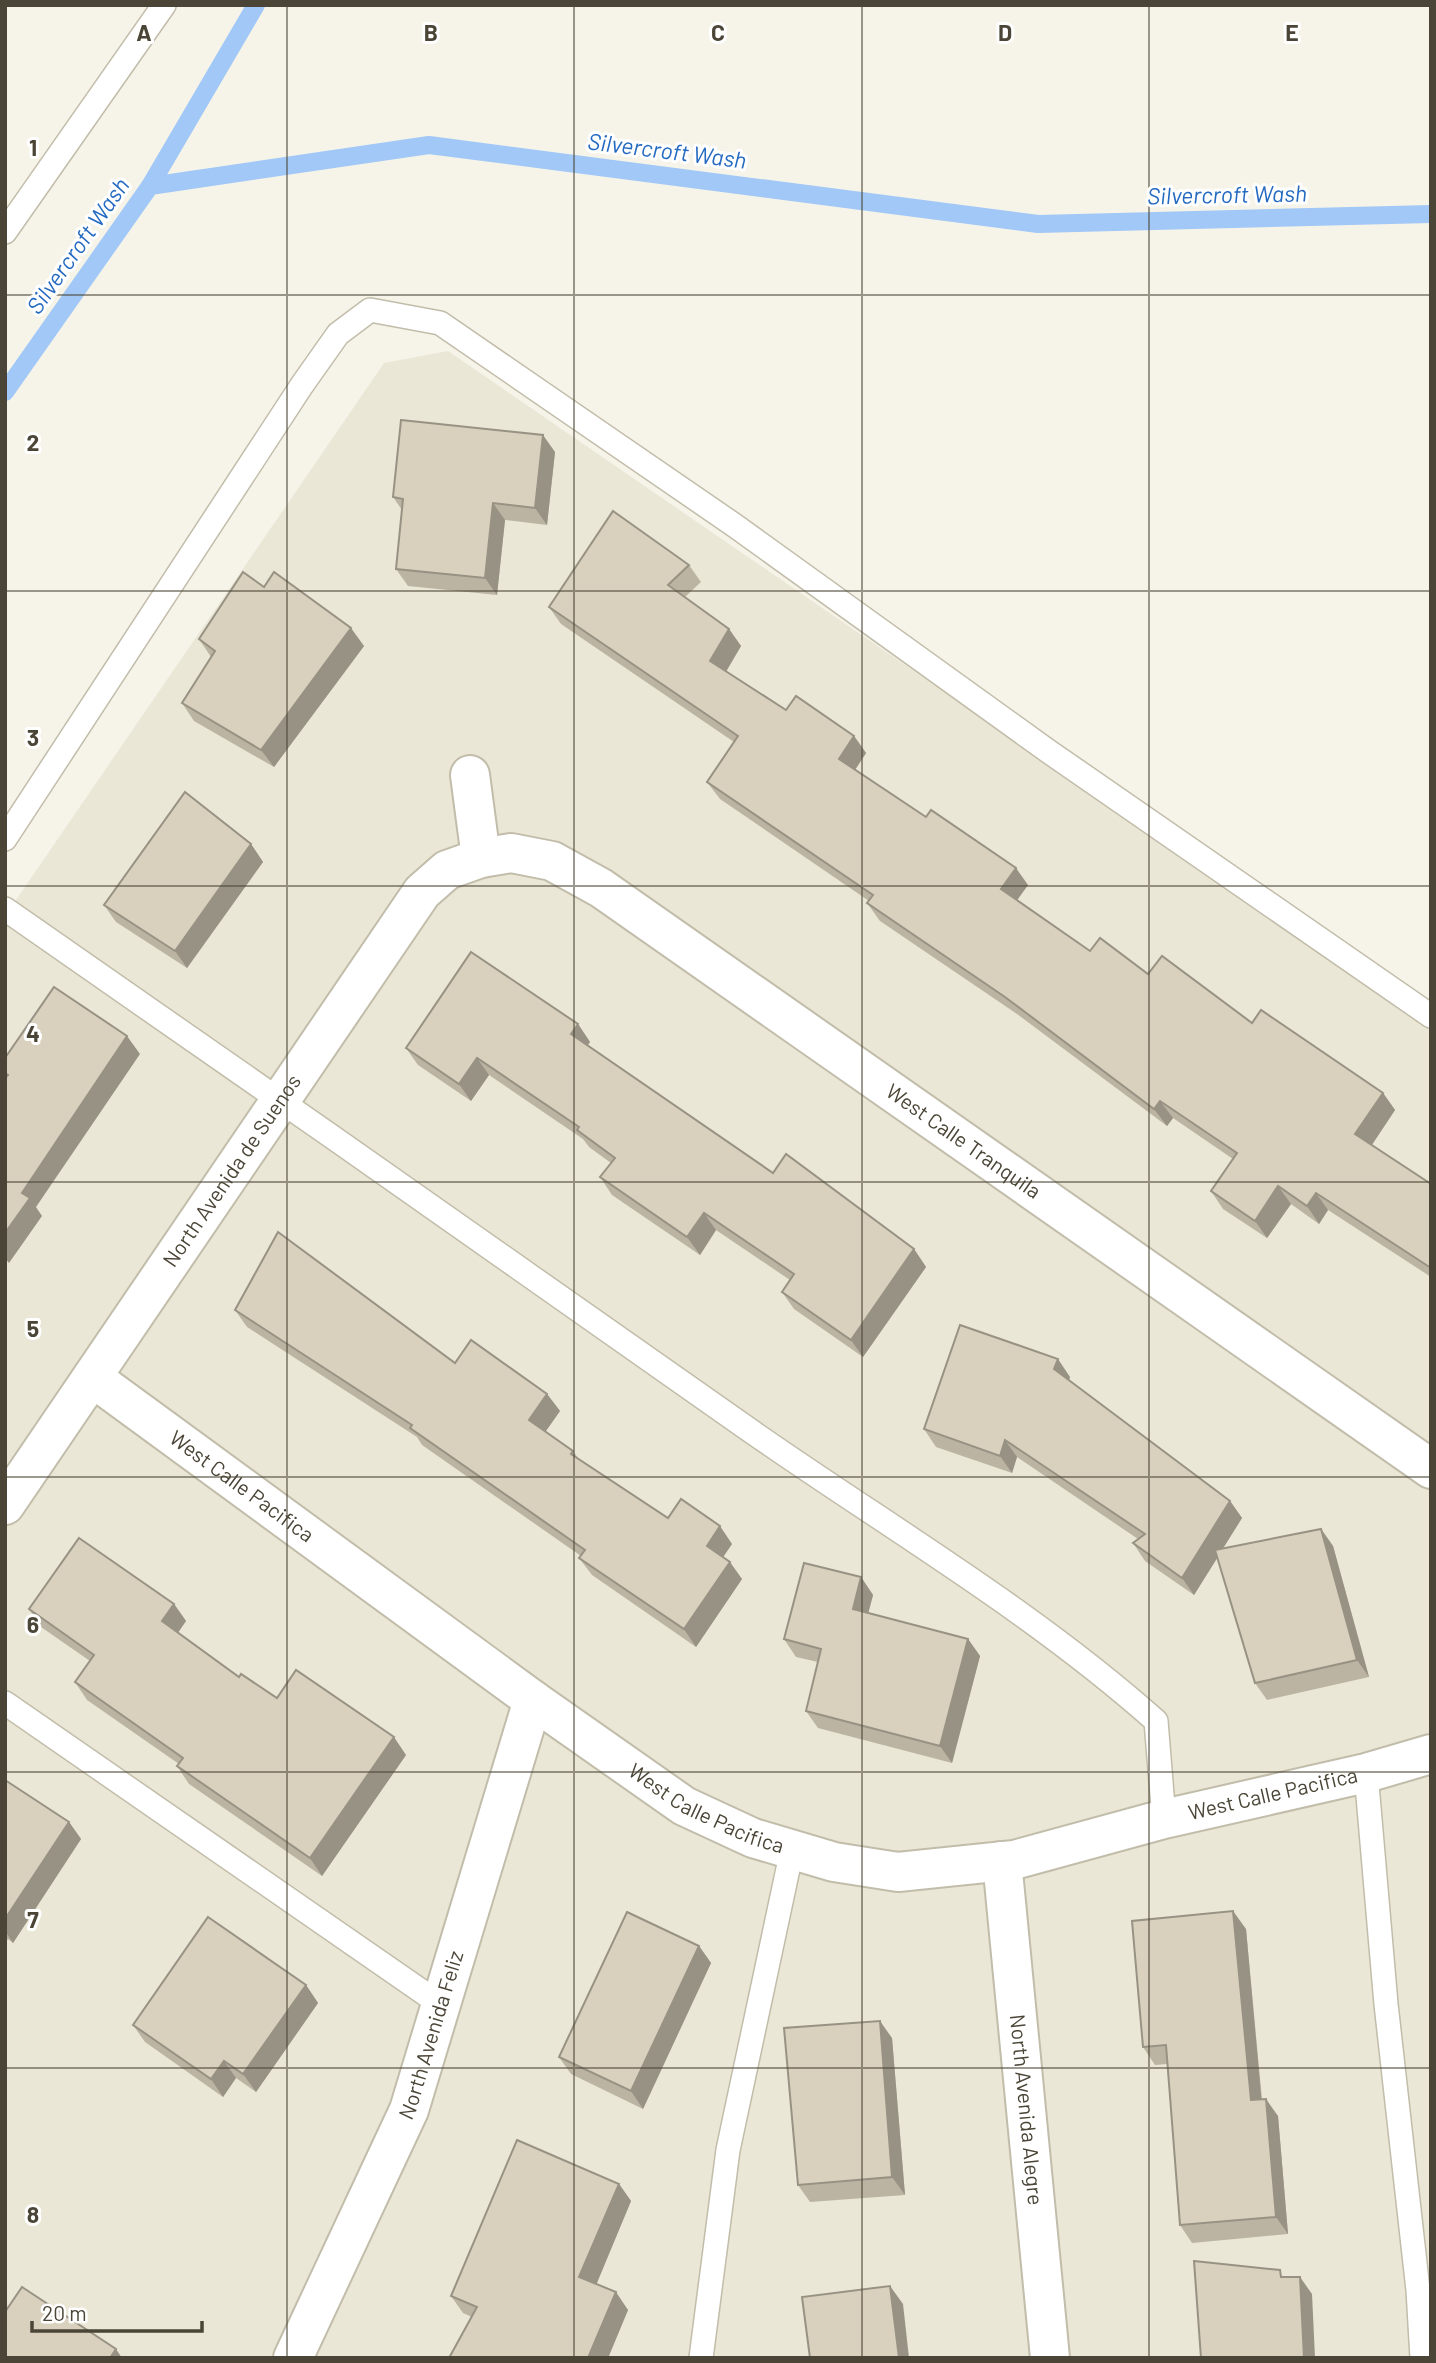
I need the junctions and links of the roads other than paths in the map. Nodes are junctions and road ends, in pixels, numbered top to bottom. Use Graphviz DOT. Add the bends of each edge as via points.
graph roads {
  1 [pos="164,5"];
  2 [pos="5,232"];
  3 [pos="470,775"];
  4 [pos="5,839"];
  5 [pos="481,858"];
  6 [pos="5,909"];
  7 [pos="1431,1016"];
  8 [pos="280,1099"];
  9 [pos="93,1378"];
  10 [pos="1431,1469"];
  11 [pos="5,1505"];
  12 [pos="533,1700"];
  13 [pos="5,1703"];
  14 [pos="1431,1754"];
  15 [pos="1366,1773"];
  16 [pos="1164,1819"];
  17 [pos="792,1850"];
  18 [pos="1002,1861"];
  19 [pos="440,2004"];
  20 [pos="293,2358"];
  21 [pos="701,2358"];
  22 [pos="1050,2358"];
  23 [pos="1422,2358"];
  1 -- 2 [label="lane"];
  3 -- 5 [label="street"];
  4 -- 7 [label="lane" via="302,385 338,334 370,310 440,323"];
  5 -- 8 [label="street, North Avenida de Suenos" via="447,870 422,892"];
  5 -- 10 [label="street, West Calle Tranquila" via="511,853 552,861 601,888"];
  6 -- 8 [label="lane"];
  8 -- 9 [label="street, North Avenida de Suenos"];
  8 -- 16 [label="lane" via="778,1450 954,1565 1103,1674 1156,1721"];
  9 -- 11 [label="street, North Avenida de Suenos"];
  9 -- 12 [label="street, West Calle Pacifica"];
  12 -- 17 [label="street, West Calle Pacifica" via="684,1807"];
  12 -- 19 [label="street, North Avenida Feliz"];
  13 -- 19 [label="lane"];
  14 -- 15 [label="street, West Calle Pacifica"];
  15 -- 16 [label="street, West Calle Pacifica"];
  15 -- 23 [label="lane"];
  16 -- 18 [label="street, West Calle Pacifica"];
  17 -- 18 [label="street, West Calle Pacifica" via="898,1872"];
  17 -- 21 [label="lane" via="728,2150"];
  18 -- 22 [label="street, North Avenida Alegre"];
  19 -- 20 [label="street, North Avenida Feliz" via="409,2110"];
}
